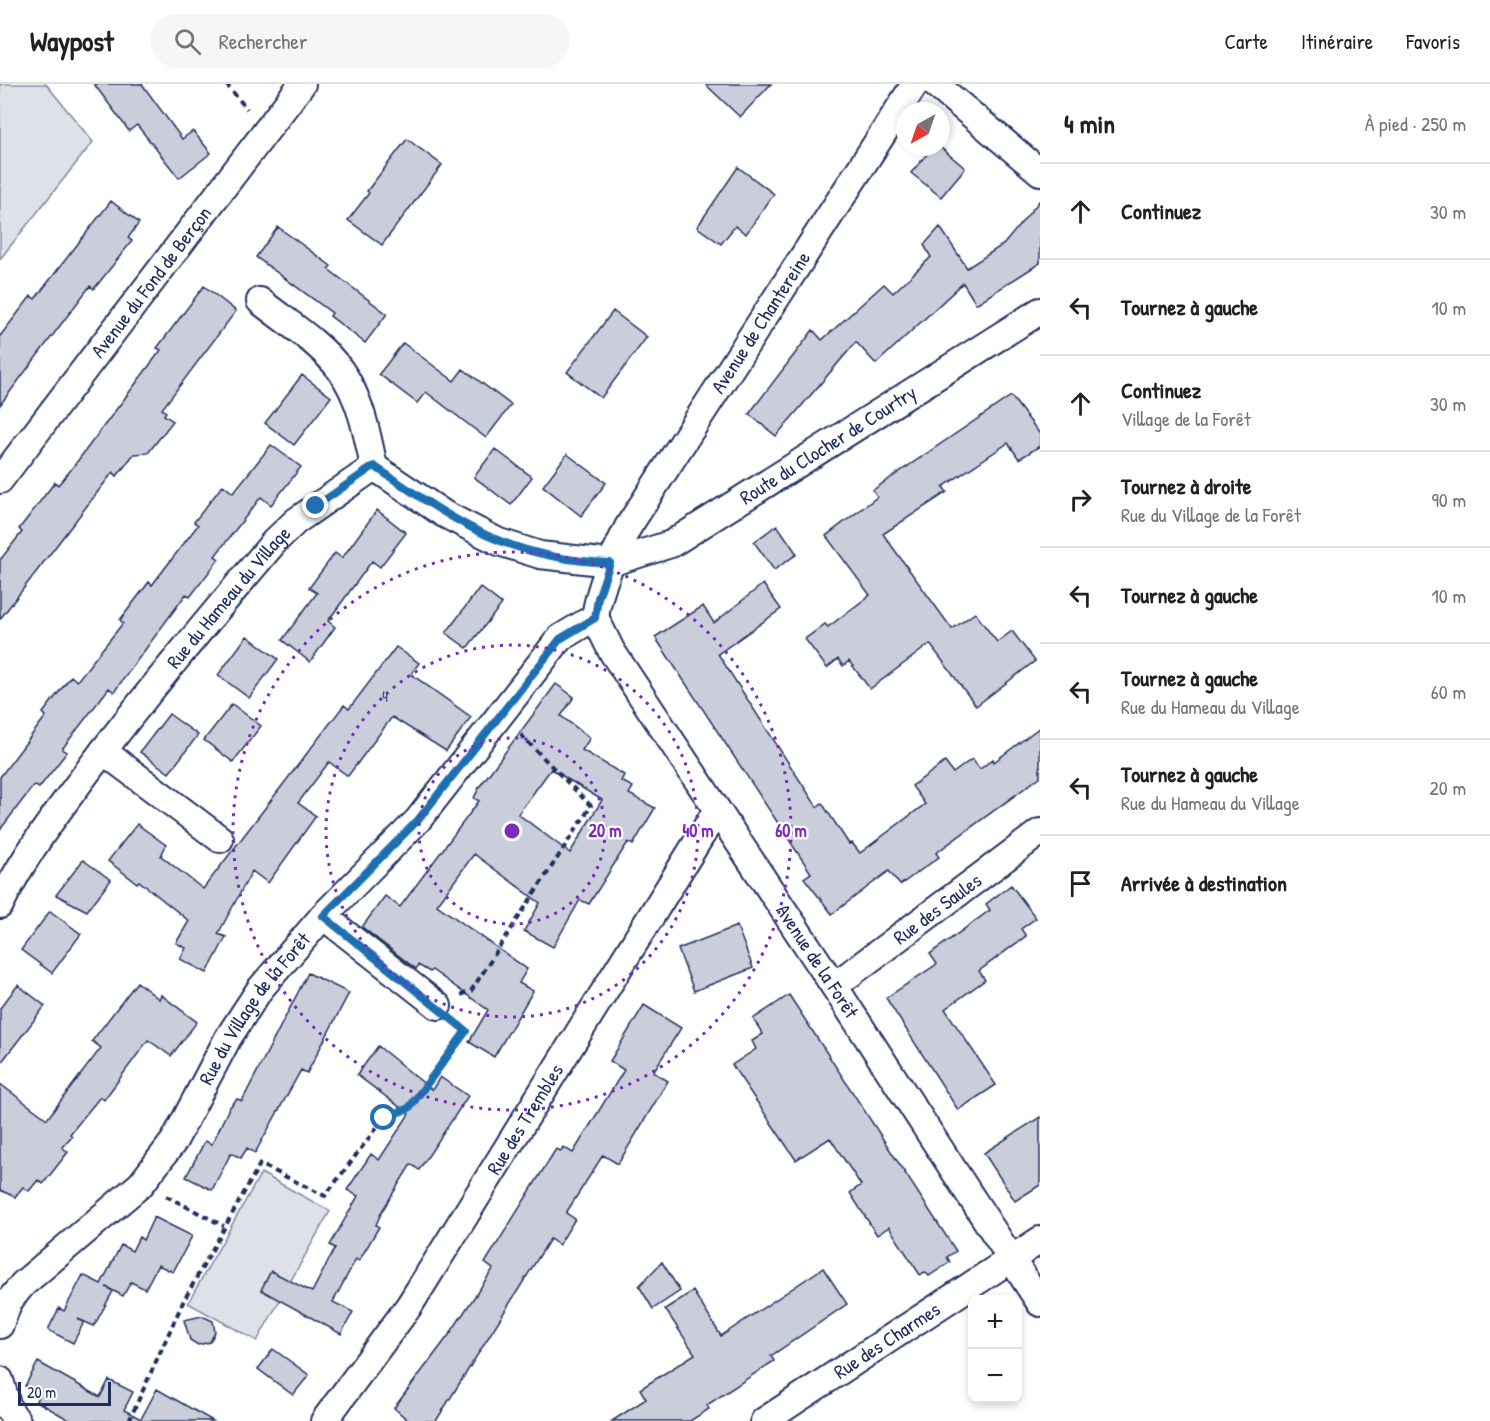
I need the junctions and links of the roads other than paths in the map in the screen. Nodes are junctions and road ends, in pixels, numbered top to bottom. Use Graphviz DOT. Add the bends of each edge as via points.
graph roads {
  1 [pos="302,84"];
  2 [pos="915,84"];
  3 [pos="935,84"];
  4 [pos="1040,172"];
  5 [pos="260,301"];
  6 [pos="1040,311"];
  7 [pos="374,466"];
  8 [pos="0,480"];
  9 [pos="610,563"];
  10 [pos="595,618"];
  11 [pos="103,750"];
  12 [pos="717,810"];
  13 [pos="1040,832"];
  14 [pos="220,839"];
  15 [pos="0,905"];
  16 [pos="323,916"];
  17 [pos="834,986"];
  18 [pos="438,1006"];
  19 [pos="1040,1240"];
  20 [pos="1011,1259"];
  21 [pos="1040,1303"];
  22 [pos="0,1325"];
  23 [pos="0,1380"];
  24 [pos="16,1421"];
  25 [pos="324,1421"];
  26 [pos="764,1421"];
  1 -- 8 [label="street, Avenue du Fond de Berçon"];
  2 -- 9 [label="street, Avenue de Chantereine" via="652,490"];
  3 -- 4 [label="street"];
  5 -- 7 [label="street" via="340,370 362,416"];
  6 -- 9 [label="street, Route du Clocher de Courtry" via="671,544"];
  7 -- 9 [label="street" via="444,514 499,542 540,555"];
  7 -- 11 [label="street, Rue du Hameau du Village" via="296,521 275,541"];
  9 -- 10 [label="street, Avenue de Chantereine"];
  10 -- 12 [label="street, Avenue de la Forêt" via="611,650"];
  10 -- 16 [label="street, Rue du Village de la Forêt" via="560,639 418,820"];
  11 -- 14 [label="street"];
  11 -- 15 [label="street, Rue du Hameau du Village" via="49,824"];
  12 -- 17 [label="street, Avenue de la Forêt"];
  12 -- 25 [label="street, Rue des Trembles" via="409,1306"];
  13 -- 17 [label="street, Rue des Saules"];
  16 -- 18 [label="street"];
  16 -- 22 [label="street, Rue du Village de la Forêt" via="241,1015 174,1142 141,1184 23,1284 9,1301"];
  17 -- 20 [label="street, Avenue de la Forêt"];
  19 -- 20 [label="street, Rue des Charmes"];
  20 -- 21 [label="street, Avenue de la Forêt"];
  20 -- 26 [label="street, Rue des Charmes"];
  23 -- 24 [label="street"];
}
